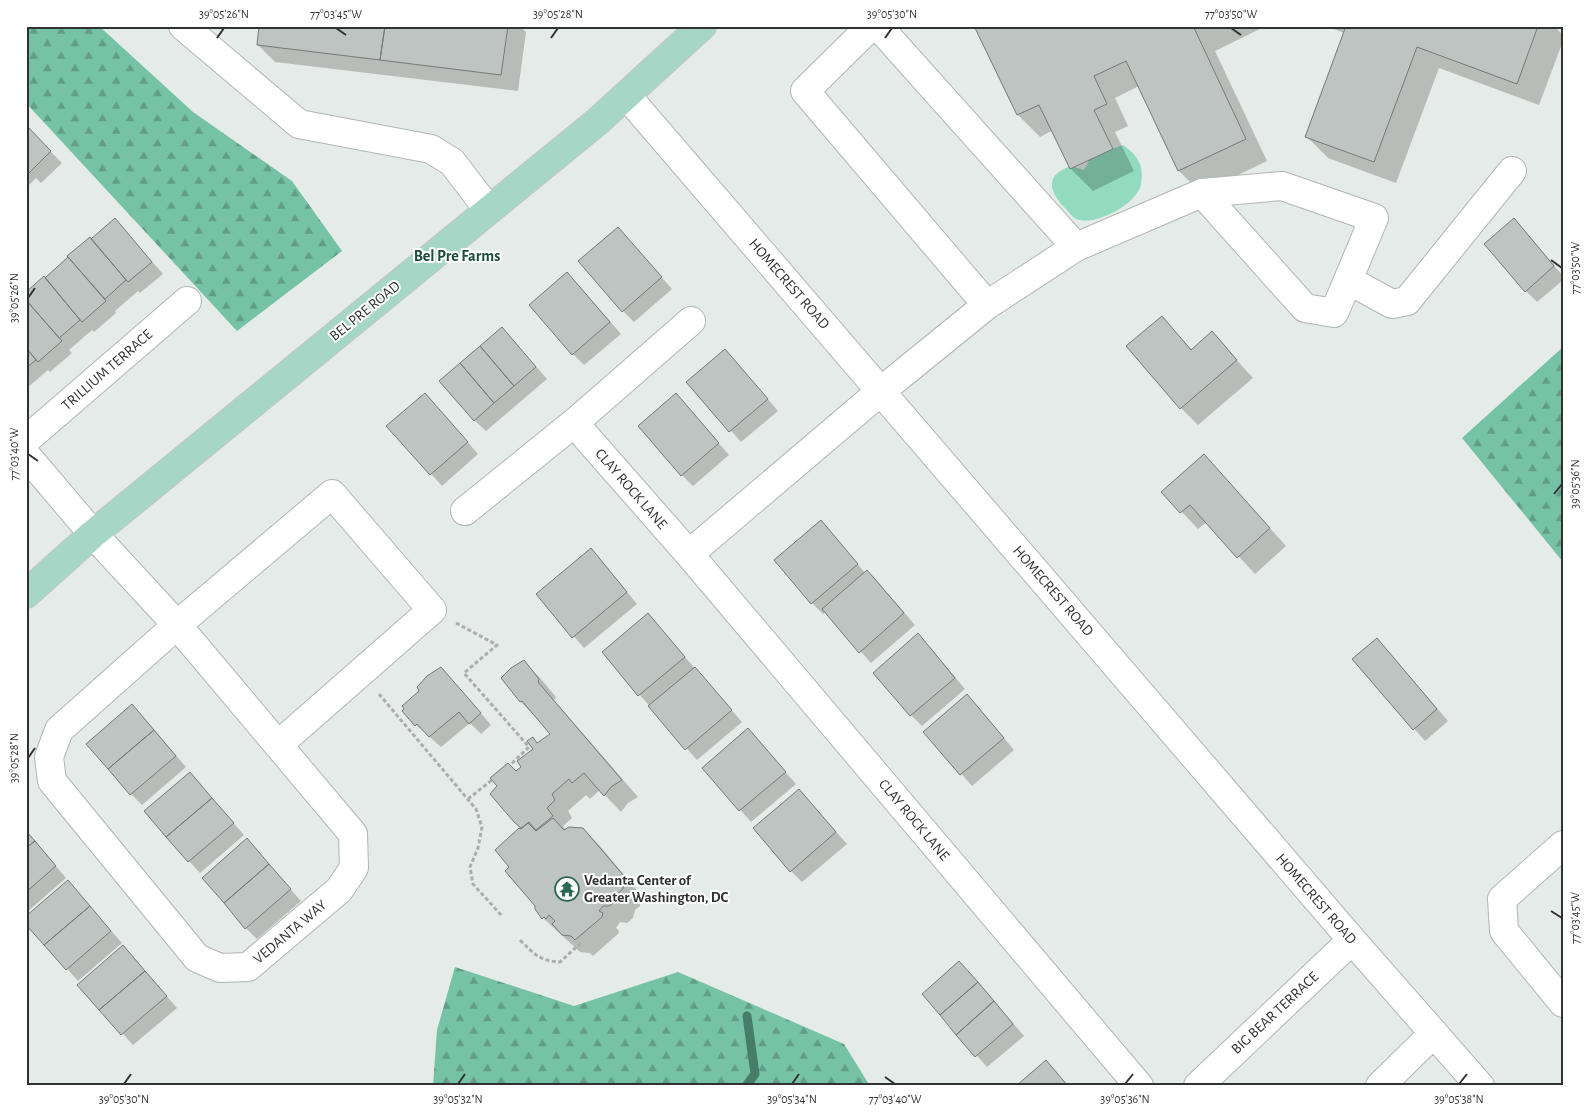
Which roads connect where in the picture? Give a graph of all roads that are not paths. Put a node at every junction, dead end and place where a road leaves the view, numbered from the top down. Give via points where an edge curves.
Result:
1 (182, 26) edge
2 (702, 26) edge
3 (871, 26) edge
4 (878, 26) edge
5 (627, 96) junction
6 (1512, 170) dead end
7 (1202, 193) junction
8 (488, 210) junction
9 (1076, 247) junction
10 (1348, 280) junction
11 (187, 301) dead end
12 (988, 305) junction
13 (691, 321) dead end
14 (881, 391) junction
15 (574, 423) junction
16 (26, 440) edge
17 (26, 455) edge
18 (465, 511) dead end
19 (93, 534) junction
20 (689, 554) junction
21 (26, 594) edge
22 (177, 625) junction
23 (278, 745) junction
24 (1563, 845) edge
25 (1352, 940) junction
26 (1563, 1003) edge
27 (1434, 1033) junction
28 (1139, 1086) edge
29 (1198, 1086) edge
30 (1380, 1086) edge
31 (1480, 1086) edge

1 - 8 street via 298,124 431,149 452,162
2 - 5 main road, BEL PRE ROAD
3 - 12 street via 805,92
4 - 9 street
5 - 8 main road, BEL PRE ROAD
5 - 14 street, HOMECREST ROAD
6 - 10 street via 1407,301 1392,304
7 - 9 street
7 - 10 street via 1305,308 1334,313
7 - 10 street via 1282,186 1374,218
8 - 19 main road, BEL PRE ROAD
9 - 12 street
11 - 16 street, TRILLIUM TERRACE
12 - 14 street
13 - 15 street
14 - 20 street
14 - 25 street, HOMECREST ROAD
15 - 18 street
15 - 20 street, CLAY ROCK LANE
17 - 19 street, VEDANTA WAY
19 - 21 main road, BEL PRE ROAD
19 - 22 street, VEDANTA WAY
20 - 28 street, CLAY ROCK LANE
22 - 23 street, VEDANTA WAY
22 - 23 street via 332,494 432,610
22 - 23 street, VEDANTA WAY via 58,730 49,757 52,782 197,958 220,968 248,968 339,890 354,868 353,834
24 - 26 street via 1502,899 1504,930
25 - 27 street, HOMECREST ROAD
25 - 29 street, BIG BEAR TERRACE
27 - 30 street
27 - 31 street, HOMECREST ROAD

